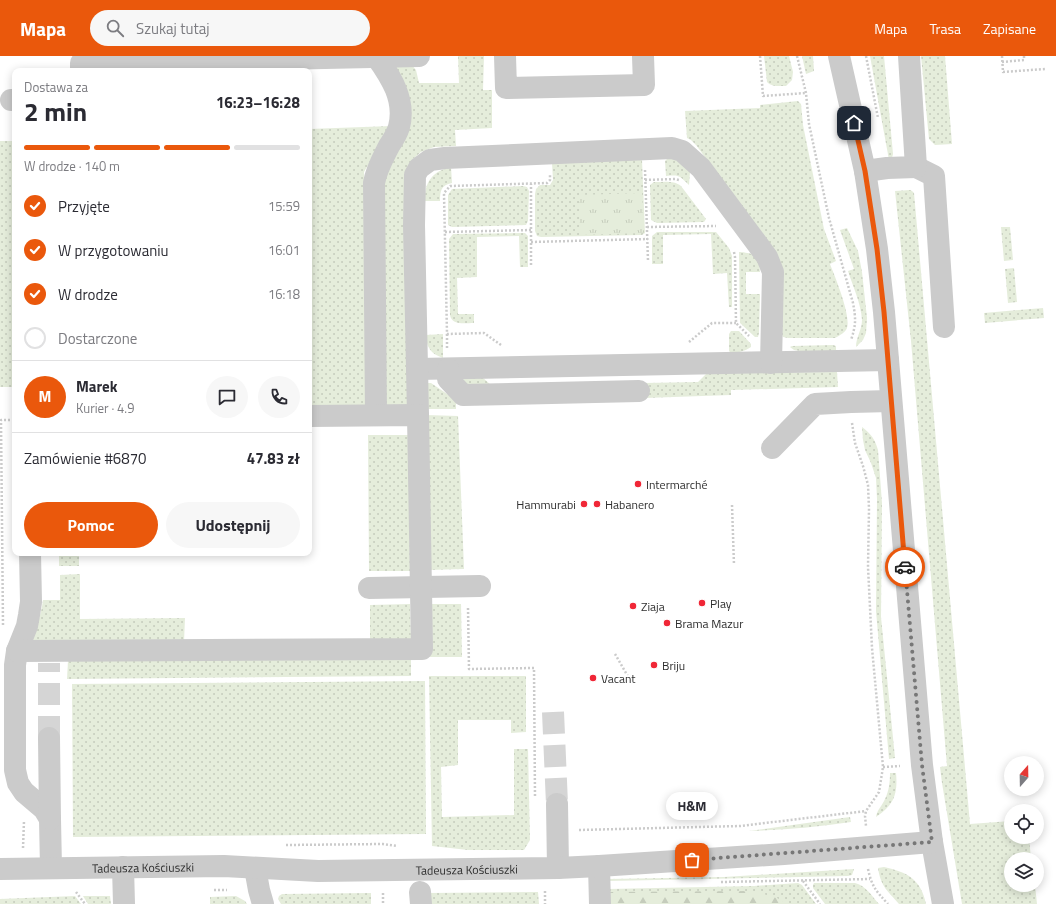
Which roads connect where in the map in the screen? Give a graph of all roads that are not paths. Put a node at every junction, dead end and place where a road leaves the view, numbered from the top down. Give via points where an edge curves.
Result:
1 (376, 56) edge
2 (419, 56) edge
3 (505, 56) edge
4 (643, 56) edge
5 (839, 56) edge
6 (909, 56) edge
7 (208, 58) edge
8 (81, 68) edge
9 (916, 167) junction
10 (865, 171) junction
11 (944, 327) dead end
12 (771, 353) junction
13 (888, 360) junction
14 (448, 368) junction
15 (417, 369) junction
16 (639, 391) dead end
17 (891, 401) junction
18 (376, 415) junction
19 (418, 415) junction
20 (312, 416) edge
21 (772, 448) dead end
22 (30, 556) edge
23 (474, 586) road end
24 (421, 587) junction
25 (369, 588) dead end
26 (17, 651) junction
27 (49, 738) tunnel mouth
28 (8, 754) edge
29 (557, 804) tunnel mouth
30 (50, 819) junction
31 (932, 842) junction
32 (599, 866) junction
33 (123, 867) junction
34 (51, 868) junction
35 (255, 868) junction
36 (558, 868) junction
37 (0, 869) edge
38 (124, 904) edge
39 (263, 904) edge
40 (600, 904) edge
41 (943, 904) edge

1 - 2 street
1 - 7 street
1 - 18 street via 394,85 401,106 401,119 399,129 376,173 374,183
3 - 4 street via 506,88 644,85
5 - 10 street
6 - 9 street
7 - 8 street via 81,64
9 - 10 street
9 - 11 street via 934,176
10 - 13 street via 877,249
12 - 13 street via 850,361
12 - 14 street
12 - 15 street via 773,272 767,257 701,168 682,151 672,148 445,158 430,160 419,168 415,175
13 - 17 street
14 - 15 street
14 - 16 street via 448,379 464,396
15 - 19 street
17 - 21 street via 815,404
17 - 31 street via 922,765
18 - 19 street
18 - 20 street
19 - 24 street
22 - 26 street via 31,602 27,626
23 - 24 street
24 - 25 street
24 - 26 street via 422,649
26 - 28 street
27 - 30 street
28 - 30 street via 16,770 18,783 24,792 44,809
29 - 36 street
30 - 34 street
31 - 32 street, Tadeusza Kościuszki
31 - 41 street
32 - 36 street, Tadeusza Kościuszki
32 - 40 street
33 - 34 street, Tadeusza Kościuszki
33 - 35 street, Tadeusza Kościuszki
33 - 38 street
34 - 37 street, Tadeusza Kościuszki
35 - 36 street, Tadeusza Kościuszki via 326,871
35 - 39 street

